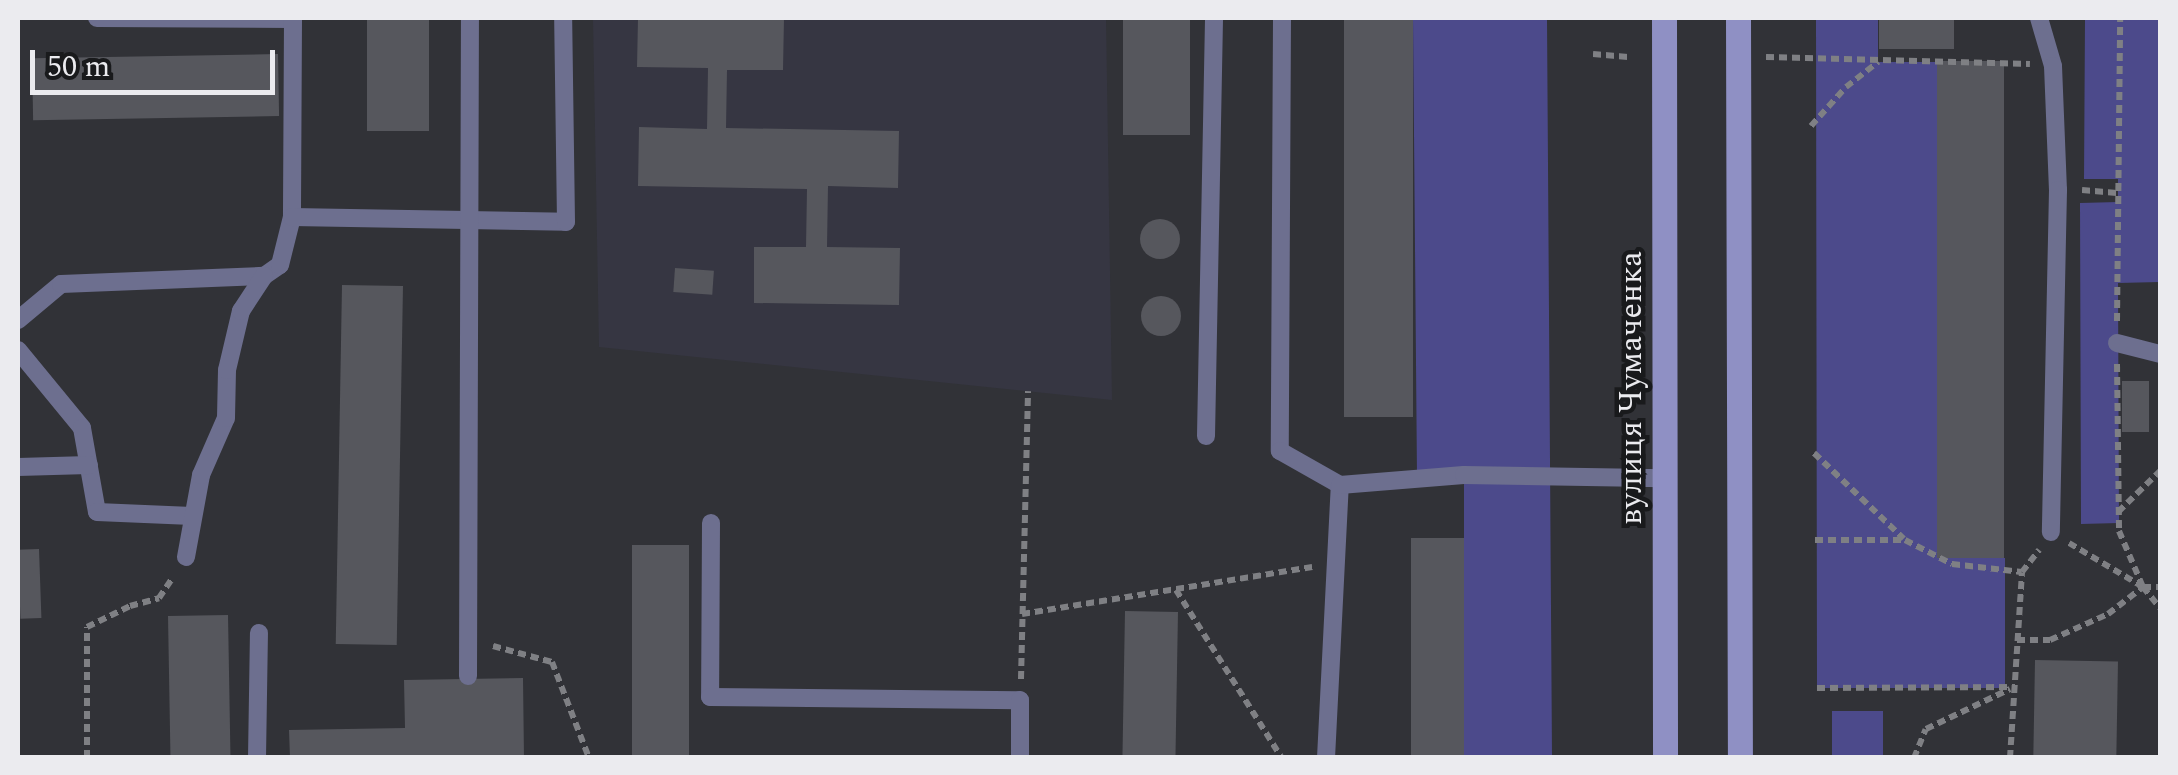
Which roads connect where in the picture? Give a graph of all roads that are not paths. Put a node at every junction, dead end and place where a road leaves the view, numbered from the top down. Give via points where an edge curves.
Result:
1 (97, 18) edge
2 (470, 18) edge
3 (564, 18) edge
4 (1214, 18) edge
5 (1282, 18) edge
6 (1664, 18) edge
7 (1738, 18) edge
8 (2038, 18) edge
9 (292, 217) junction
10 (468, 218) junction
11 (264, 276) junction
12 (18, 320) edge
13 (2117, 344) road end
14 (18, 350) edge
15 (2160, 354) edge
16 (1206, 436) dead end
17 (89, 465) junction
18 (18, 467) edge
19 (1664, 478) junction
20 (1340, 485) junction
21 (192, 516) junction
22 (711, 523) dead end
23 (2051, 532) road end
24 (186, 557) road end
25 (259, 634) dead end
26 (468, 676) dead end
27 (256, 758) edge
28 (1020, 758) edge
29 (1326, 758) edge
30 (1664, 758) edge
31 (1740, 758) edge

1 - 9 lane via 294,19
2 - 10 lane
3 - 10 lane via 566,222
4 - 16 lane
5 - 20 lane via 1280,451
6 - 19 street, вулиця Чумаченка
7 - 31 street
8 - 23 lane via 2053,66 2058,190
9 - 10 lane
9 - 11 lane via 280,265
10 - 26 lane
11 - 12 lane via 61,284
11 - 21 lane via 241,311 226,418
13 - 15 lane
14 - 17 lane via 82,428
17 - 18 lane
17 - 21 lane via 97,512
19 - 20 lane via 1464,475
19 - 30 street, вулиця Чумаченка
20 - 29 lane
21 - 24 lane
22 - 28 lane via 710,697 1020,700
25 - 27 lane

